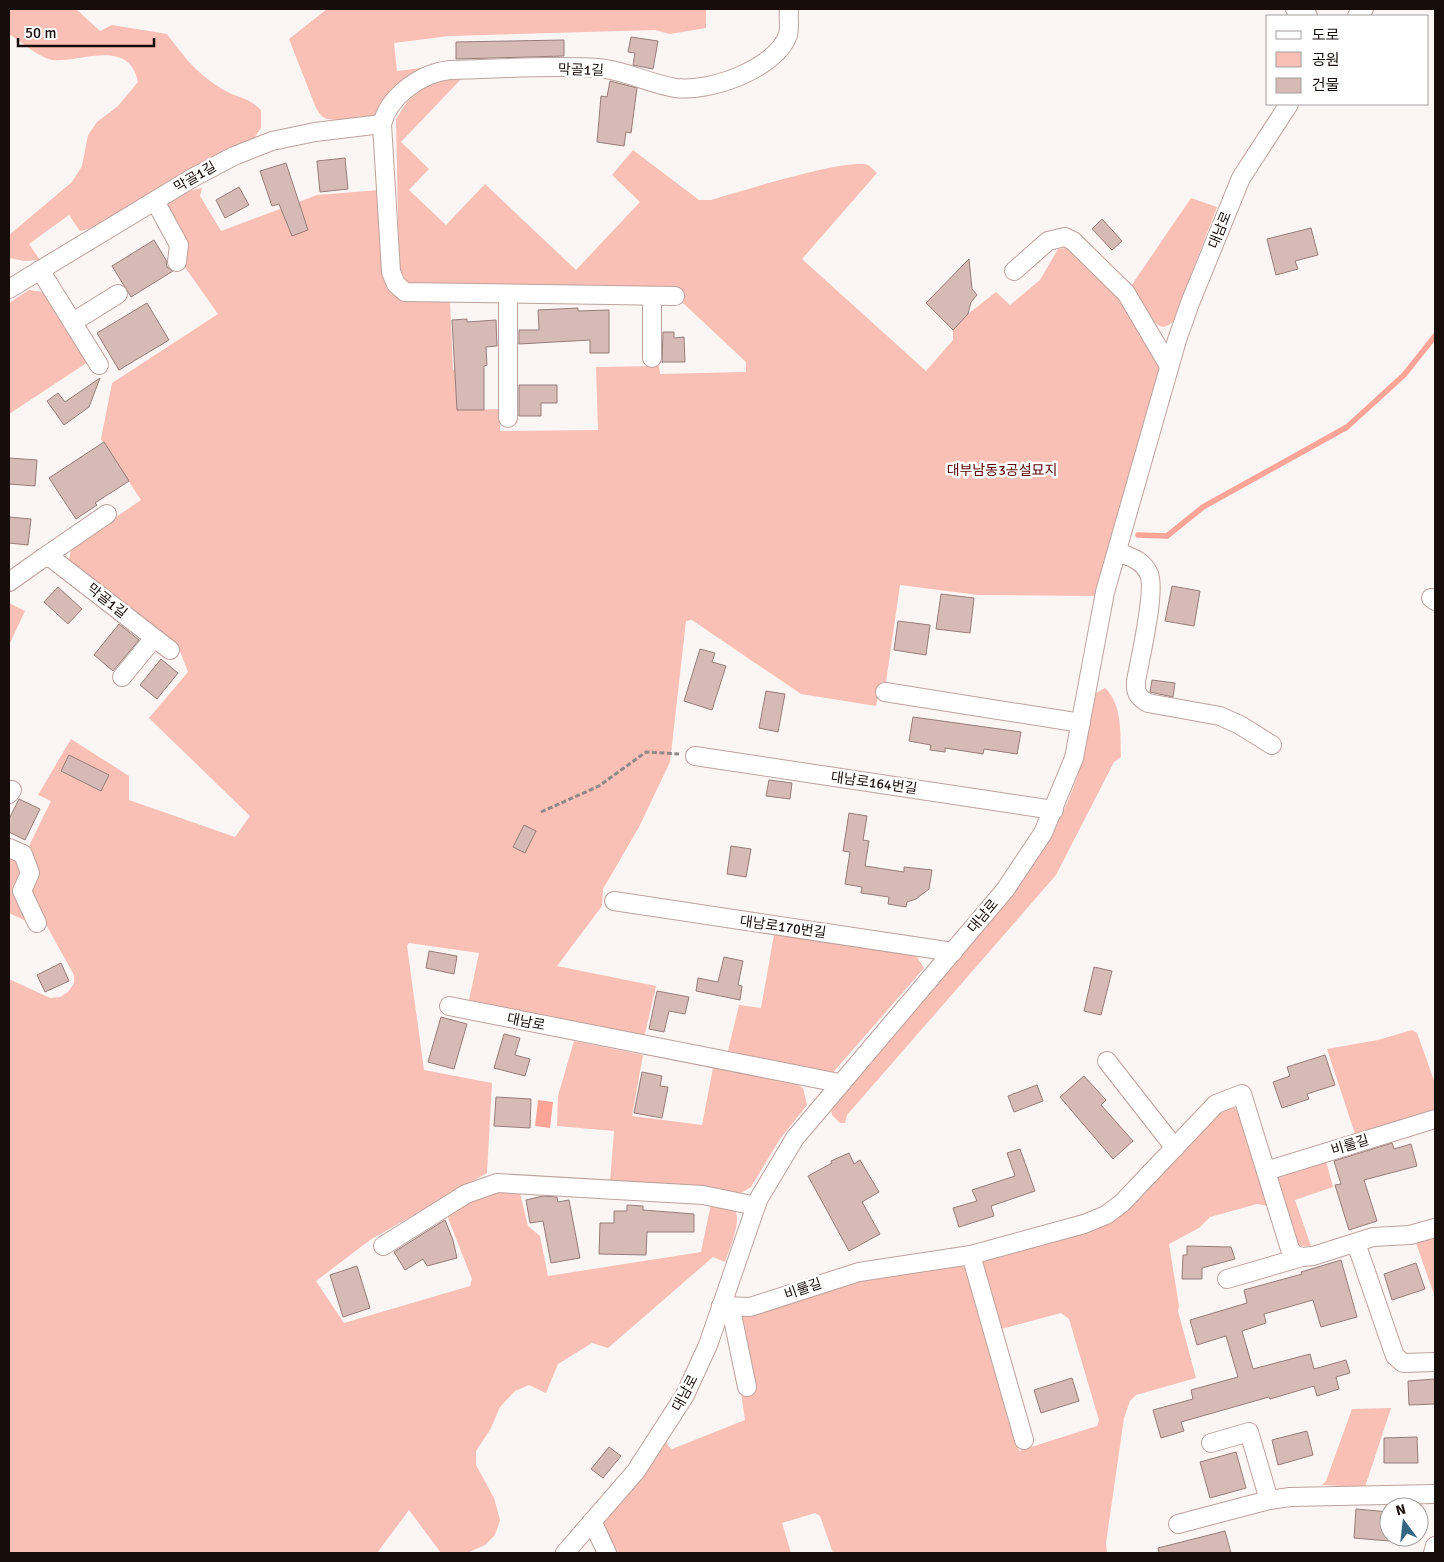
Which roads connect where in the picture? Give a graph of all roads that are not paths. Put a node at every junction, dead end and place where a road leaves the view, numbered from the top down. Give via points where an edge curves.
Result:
1 (789, 9) edge
2 (1295, 9) edge
3 (1306, 15) edge
4 (1289, 105) edge
5 (382, 124) junction
6 (155, 201) junction
7 (177, 262) dead end
8 (40, 270) junction
9 (1014, 271) dead end
10 (9, 289) edge
11 (118, 294) dead end
12 (508, 294) junction
13 (652, 296) junction
14 (675, 296) dead end
15 (73, 322) junction
16 (652, 358) dead end
17 (99, 365) dead end
18 (1169, 366) junction
19 (508, 418) dead end
20 (108, 514) dead end
21 (1118, 552) junction
22 (43, 558) junction
23 (9, 582) edge
24 (154, 638) junction
25 (170, 650) dead end
26 (122, 677) dead end
27 (886, 692) dead end
28 (1081, 723) junction
29 (1272, 745) dead end
30 (695, 756) road end
31 (1054, 810) junction
32 (9, 848) edge
33 (614, 902) dead end
34 (37, 923) dead end
35 (953, 952) junction
36 (449, 1006) dead end
37 (1107, 1061) dead end
38 (839, 1083) junction
39 (1435, 1119) edge
40 (1175, 1148) junction
41 (1266, 1171) junction
42 (756, 1206) junction
43 (1435, 1228) edge
44 (1356, 1243) junction
45 (383, 1246) dead end
46 (971, 1255) junction
47 (1302, 1257) junction
48 (1227, 1279) dead end
49 (721, 1306) junction
50 (1435, 1362) edge
51 (747, 1387) dead end
52 (1024, 1440) dead end
53 (1211, 1443) dead end
54 (1435, 1494) edge
55 (1269, 1500) junction
56 (592, 1521) junction
57 (1178, 1524) dead end
58 (1435, 1546) edge
59 (565, 1553) edge
60 (607, 1553) edge
61 (1433, 1553) edge

1 - 5 street, 막골1길 via 788,35 774,53 750,70 712,86 676,88 600,68 436,71 425,75 396,98 386,110
2 - 3 street
4 - 18 street, 대남로 via 1241,178 1190,303
5 - 6 street, 막골1길 via 272,141 234,156
5 - 12 street, 막골1길 via 391,272 396,284 405,292
6 - 7 street via 179,245
6 - 8 street, 막골1길
8 - 10 street, 막골1길
8 - 15 street
9 - 18 street via 1048,241 1065,237 1073,241 1126,293
11 - 15 street
12 - 13 street, 막골1길
12 - 19 street
13 - 14 street, 막골1길
13 - 16 street
15 - 17 street
18 - 21 street, 대남로
20 - 22 street
21 - 28 street, 대남로 via 1098,627
21 - 29 street via 1143,565 1152,585 1135,690 1140,698 1148,703 1225,717
22 - 23 street
22 - 24 street, 막골1길 via 50,557
24 - 25 street, 막골1길
24 - 26 street
27 - 28 street
28 - 31 street, 대남로 via 1074,758
30 - 31 street, 대남로164번길
31 - 35 street, 대남로 via 1005,890
32 - 34 street via 22,854 30,873 22,891
33 - 35 street, 대남로170번길
35 - 38 street, 대남로
36 - 38 street, 대남로
37 - 40 street
38 - 42 street, 대남로 via 795,1138
39 - 41 street, 비룰길
40 - 41 street, 비룰길 via 1216,1104 1242,1094
40 - 46 street, 비룰길 via 1122,1203 1106,1215
41 - 47 street, 비룰길 via 1290,1249
42 - 45 street via 703,1195 497,1183 466,1194
42 - 49 street, 대남로
43 - 44 street via 1410,1235 1373,1237
44 - 47 street
44 - 50 street via 1395,1356 1403,1363
46 - 49 street, 비룰길 via 859,1272 750,1307
46 - 52 street
47 - 48 street
49 - 51 street via 733,1319
49 - 56 street, 대남로 via 708,1345 685,1395 636,1471
53 - 55 street via 1249,1432
54 - 55 street via 1310,1495
55 - 57 street
56 - 59 street, 대남로
56 - 60 street
58 - 61 street

